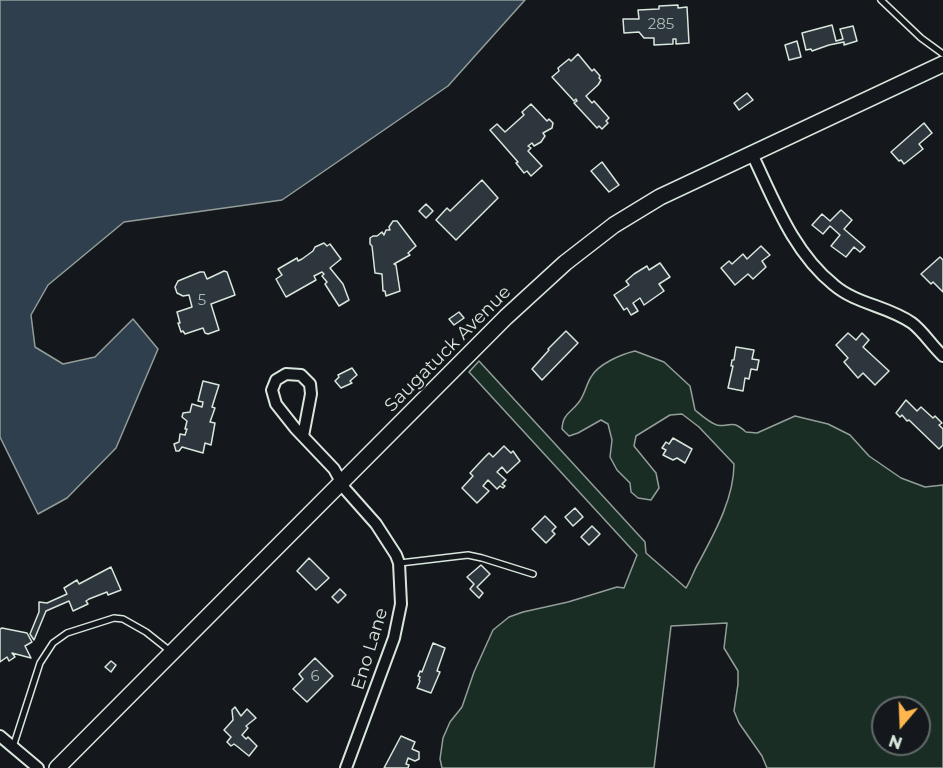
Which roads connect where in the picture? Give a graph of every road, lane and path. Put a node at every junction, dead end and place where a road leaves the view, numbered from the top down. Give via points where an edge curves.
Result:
1 (881, 0) edge
2 (943, 54) edge
3 (943, 64) edge
4 (752, 154) junction
5 (943, 356) edge
6 (303, 436) junction
7 (341, 483) junction
8 (399, 563) junction
9 (533, 574) dead end
10 (171, 652) junction
11 (0, 736) edge
12 (13, 747) junction
13 (38, 768) edge
14 (57, 768) edge
15 (346, 768) edge

1 - 2 lane
3 - 4 main road, Saugatuck Avenue
4 - 5 street via 792,235 812,265 835,286 913,324
4 - 7 main road, Saugatuck Avenue via 660,197 614,225 565,263
6 - 6 street, Eno Lane via 276,405 272,390 276,380 286,374 301,375 310,384
6 - 7 street, Eno Lane via 334,469
7 - 8 street, Eno Lane via 376,524
7 - 10 main road, Saugatuck Avenue
8 - 9 lane via 468,555
8 - 15 street, Eno Lane via 401,604 396,632
10 - 12 lane via 123,619 114,618 67,633 53,643 40,663
10 - 14 main road, Saugatuck Avenue
11 - 12 street
12 - 13 street

